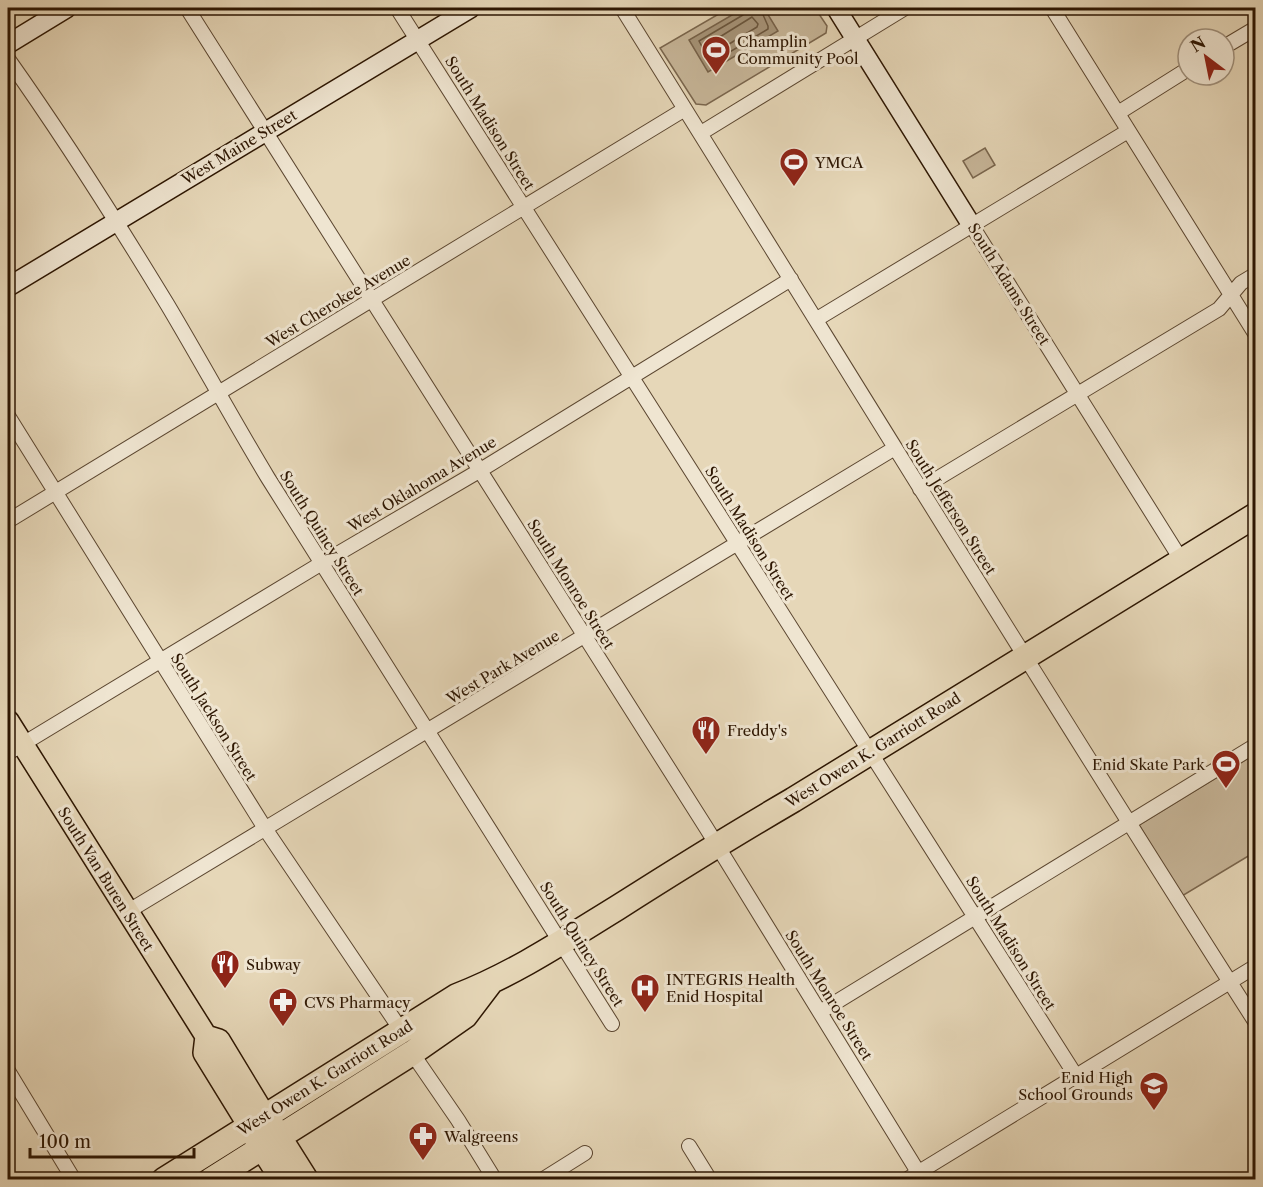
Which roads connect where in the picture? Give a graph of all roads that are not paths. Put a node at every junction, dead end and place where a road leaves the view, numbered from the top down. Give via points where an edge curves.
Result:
1 (67, 8) edge
2 (187, 8) edge
3 (397, 8) edge
4 (471, 8) edge
5 (622, 8) edge
6 (836, 8) edge
7 (905, 8) edge
8 (1052, 8) edge
9 (1256, 28) edge
10 (854, 38) junction
11 (418, 40) junction
12 (1236, 40) edge
13 (8, 44) edge
14 (8, 58) edge
15 (1176, 77) edge
16 (685, 109) junction
17 (1118, 113) junction
18 (1128, 130) junction
19 (265, 132) junction
20 (700, 133) junction
21 (524, 207) junction
22 (116, 222) junction
23 (972, 226) junction
24 (1256, 274) edge
25 (791, 279) junction
26 (8, 286) edge
27 (1230, 295) junction
28 (371, 300) junction
29 (816, 319) junction
30 (1256, 335) edge
31 (632, 377) junction
32 (217, 393) junction
33 (1078, 394) junction
34 (8, 416) edge
35 (895, 448) junction
36 (479, 471) junction
37 (920, 489) junction
38 (55, 492) junction
39 (1256, 515) edge
40 (8, 521) edge
41 (738, 544) junction
42 (1182, 561) junction
43 (322, 563) junction
44 (585, 637) junction
45 (1025, 656) junction
46 (159, 661) junction
47 (8, 721) edge
48 (427, 732) junction
49 (1256, 745) edge
50 (15, 748) edge
51 (870, 751) junction
52 (1130, 823) junction
53 (266, 830) junction
54 (716, 846) junction
55 (127, 912) junction
56 (975, 917) junction
57 (562, 942) junction
58 (1256, 966) edge
59 (1229, 982) junction
60 (490, 983) junction
61 (820, 1012) junction
62 (1256, 1023) edge
63 (612, 1024) dead end
64 (401, 1030) junction
65 (412, 1053) junction
66 (8, 1071) edge
67 (1076, 1076) junction
68 (257, 1121) junction
69 (271, 1143) junction
70 (689, 1146) dead end
71 (585, 1153) dead end
72 (921, 1176) edge
73 (74, 1179) edge
74 (164, 1179) edge
75 (211, 1179) edge
76 (282, 1179) edge
77 (306, 1179) edge
78 (495, 1179) edge
79 (542, 1179) edge
80 (710, 1179) edge
81 (906, 1179) edge

1 - 13 main road
2 - 19 street, South Monroe Street
3 - 11 street, South Madison Street
4 - 11 main road, West Maine Street
5 - 16 street, South Jefferson Street
6 - 10 main road, South Adams Street
7 - 10 street
8 - 17 street
9 - 12 street
10 - 20 street
10 - 23 main road, South Adams Street
11 - 19 main road, West Maine Street
11 - 21 street, South Madison Street
14 - 22 street, South Quincy Street
15 - 17 street
16 - 20 street, South Jefferson Street
16 - 21 street, West Cherokee Avenue
17 - 18 street
18 - 23 street
18 - 27 street
19 - 22 main road, West Maine Street
19 - 28 street, South Monroe Street
20 - 25 street, South Jefferson Street
21 - 28 street, West Cherokee Avenue
21 - 31 street, South Madison Street
22 - 26 main road, West Maine Street
22 - 32 street, South Quincy Street
23 - 29 street
23 - 33 street, South Adams Street
24 - 27 street
25 - 29 street, South Jefferson Street
25 - 31 street, West Oklahoma Avenue
27 - 30 street
27 - 33 street via 1219,309
28 - 32 street, West Cherokee Avenue
28 - 36 street, South Monroe Street
29 - 35 street, South Jefferson Street
31 - 36 street, West Oklahoma Avenue
31 - 41 street, South Madison Street
32 - 38 street, West Cherokee Avenue
32 - 43 street, South Quincy Street
33 - 37 street
33 - 42 street, South Adams Street
34 - 38 street, South Jackson Street
35 - 37 street, South Jefferson Street
35 - 41 street, West Park Avenue
36 - 43 street, West Oklahoma Avenue
36 - 44 street, South Monroe Street
37 - 45 street, South Jefferson Street
38 - 40 street, West Cherokee Avenue
38 - 46 street, South Jackson Street
39 - 42 highway, West Owen K. Garriott Road
41 - 44 street, West Park Avenue
41 - 51 street, South Madison Street
42 - 45 highway, West Owen K. Garriott Road
43 - 46 street, West Oklahoma Avenue
43 - 48 street, South Quincy Street
44 - 48 street, West Park Avenue
44 - 54 street, South Monroe Street
45 - 51 highway, West Owen K. Garriott Road
45 - 52 street, South Jefferson Street
46 - 50 street, West Oklahoma Avenue
46 - 53 street, South Jackson Street
47 - 50 main road, South Van Buren Street
48 - 53 street, West Park Avenue
48 - 57 street, South Quincy Street
49 - 52 street
50 - 55 main road, South Van Buren Street
51 - 54 highway, West Owen K. Garriott Road
51 - 56 street, South Madison Street
52 - 56 street
52 - 59 street, South Jefferson Street
53 - 55 street, West Park Avenue
53 - 64 street, South Jackson Street
54 - 57 highway, West Owen K. Garriott Road
54 - 61 street, South Monroe Street
55 - 68 main road, South Van Buren Street via 206,1036 204,1053
56 - 61 street
56 - 67 street, South Madison Street
57 - 60 highway, West Owen K. Garriott Road
57 - 63 street, South Quincy Street
58 - 59 street
59 - 62 street, South Jefferson Street
59 - 67 street
60 - 64 highway, West Owen K. Garriott Road via 457,996
60 - 65 highway, West Owen K. Garriott Road via 465,1016
61 - 72 street, South Monroe Street
64 - 68 highway, West Owen K. Garriott Road
65 - 69 highway, West Owen K. Garriott Road
65 - 78 street
66 - 73 street
67 - 72 street
68 - 69 highway, South Van Buren Street
68 - 74 highway, West Owen K. Garriott Road
69 - 75 highway, West Owen K. Garriott Road
69 - 76 highway, South Van Buren Street
69 - 77 highway, South Van Buren Street
70 - 80 street
71 - 79 street
72 - 81 street

